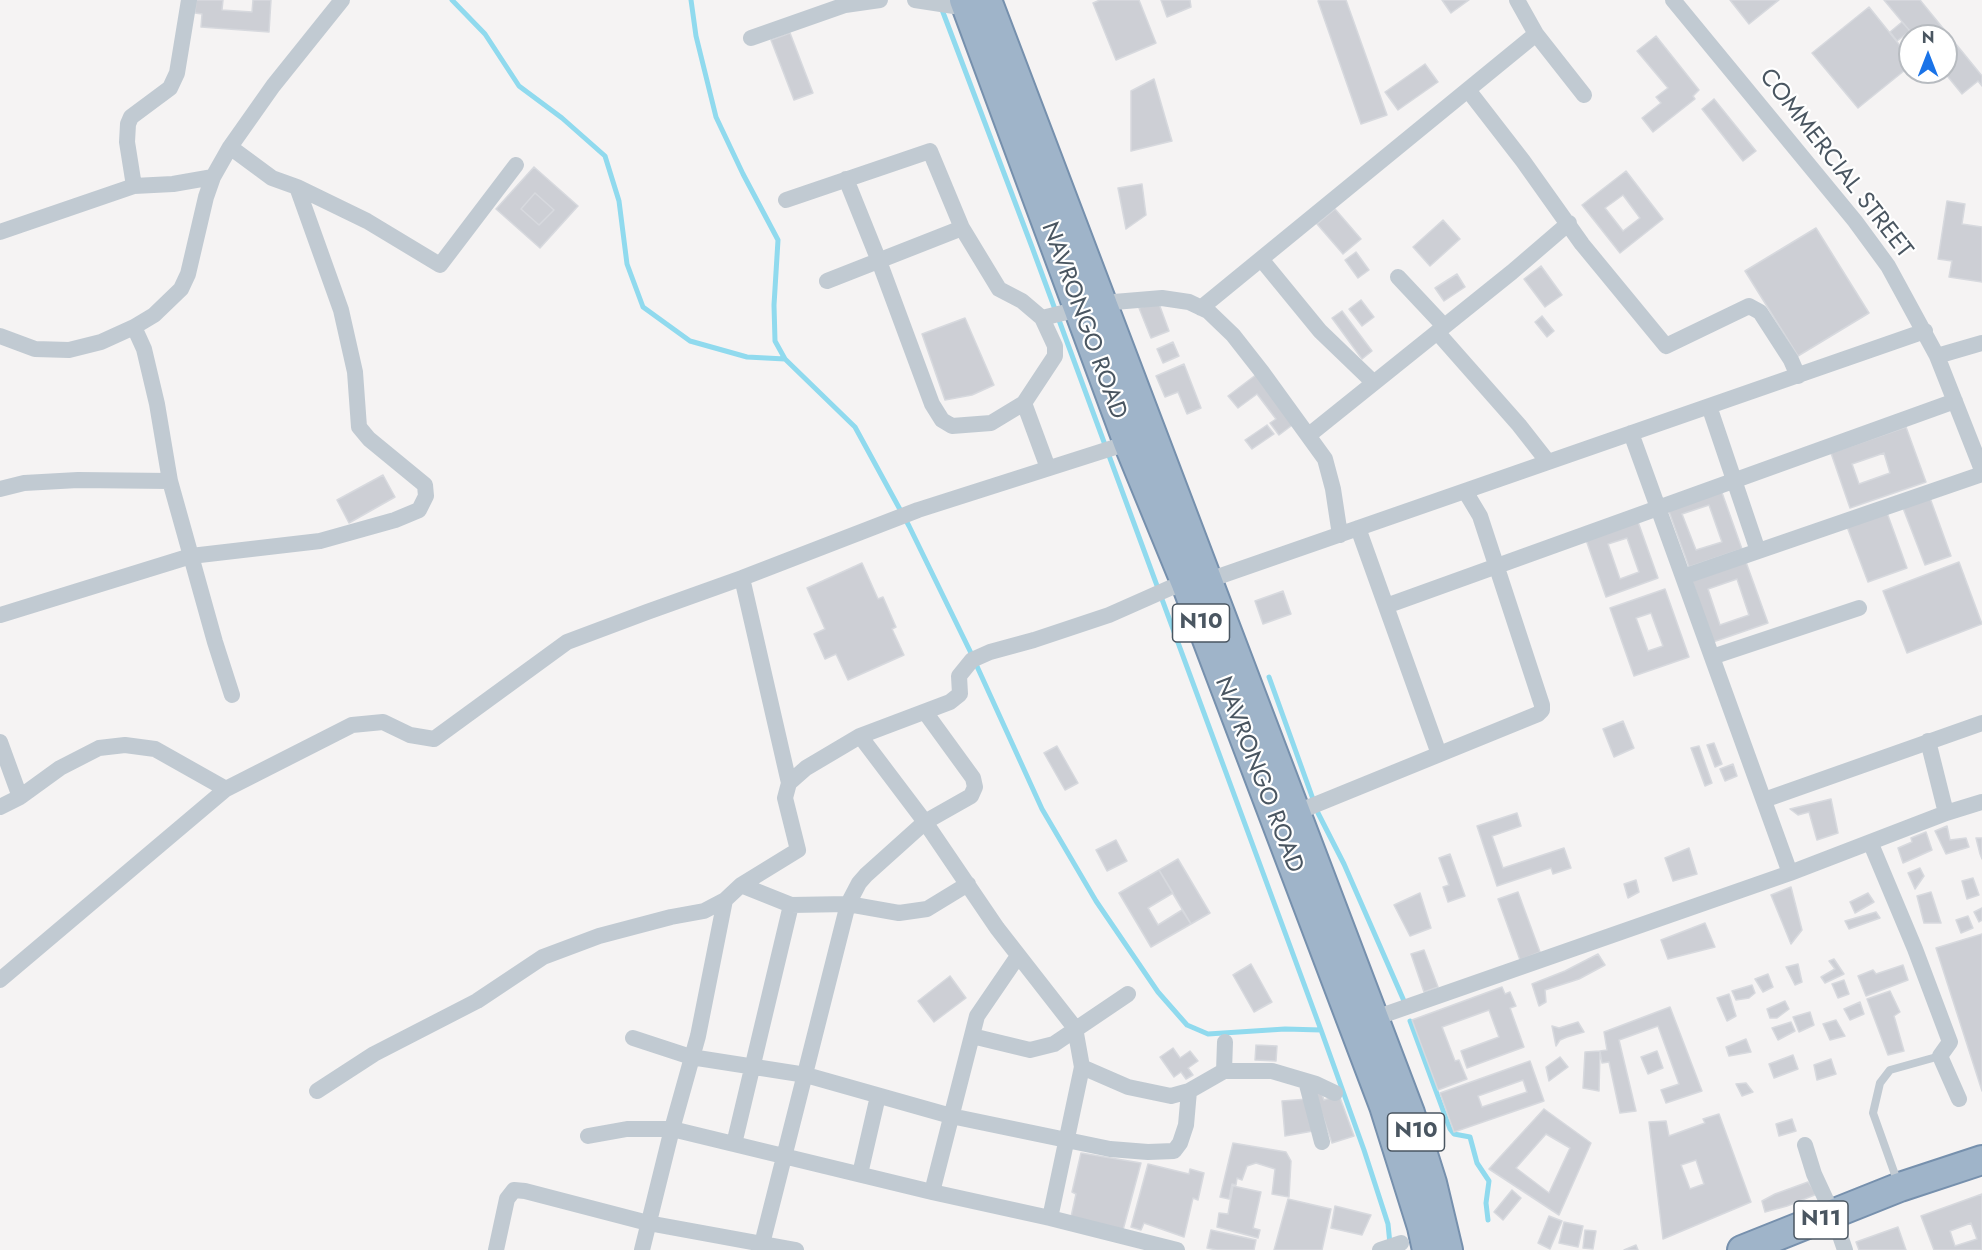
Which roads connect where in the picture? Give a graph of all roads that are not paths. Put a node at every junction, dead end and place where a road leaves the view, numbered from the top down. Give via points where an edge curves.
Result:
1 (189, 0) edge
2 (342, 0) edge
3 (880, 0) edge
4 (915, 0) edge
5 (1517, 0) edge
6 (1673, 0) edge
7 (972, 2) edge
8 (1536, 34) junction
9 (751, 38) dead end
10 (1468, 90) junction
11 (1584, 95) dead end
12 (230, 147) junction
13 (516, 165) dead end
14 (213, 177) junction
15 (846, 179) junction
16 (134, 186) junction
17 (297, 187) junction
18 (786, 200) dead end
19 (1569, 223) junction
20 (962, 228) junction
21 (0, 232) edge
22 (1261, 259) junction
23 (879, 261) junction
24 (1398, 276) dead end
25 (827, 281) dead end
26 (1091, 306) junction
27 (1201, 308) junction
28 (1042, 318) junction
29 (134, 327) junction
30 (1440, 329) junction
31 (1925, 332) junction
32 (0, 336) edge
33 (1982, 343) edge
34 (1937, 356) junction
35 (1798, 376) junction
36 (1373, 382) junction
37 (1955, 401) junction
38 (1024, 403) junction
39 (1709, 406) junction
40 (1631, 433) junction
41 (1309, 435) junction
42 (1128, 443) junction
43 (1548, 462) junction
44 (1048, 468) junction
45 (1982, 470) edge
46 (1982, 474) edge
47 (170, 481) junction
48 (1734, 481) junction
49 (0, 489) edge
50 (1465, 491) junction
51 (1658, 508) junction
52 (1358, 528) junction
53 (1340, 535) junction
54 (1758, 551) junction
55 (190, 556) junction
56 (1497, 567) junction
57 (1683, 577) junction
58 (742, 579) junction
59 (1196, 582) junction
60 (1386, 606) junction
61 (1859, 608) dead end
62 (0, 615) edge
63 (1712, 657) junction
64 (232, 695) dead end
65 (925, 712) junction
66 (1982, 723) edge
67 (860, 736) junction
68 (1928, 741) junction
69 (0, 742) edge
70 (1439, 754) junction
71 (789, 783) junction
72 (226, 789) junction
73 (20, 797) junction
74 (1764, 800) junction
75 (1982, 802) edge
76 (0, 807) edge
77 (1295, 813) junction
78 (1946, 813) junction
79 (926, 822) junction
80 (1871, 844) junction
81 (1790, 873) junction
82 (968, 884) junction
83 (741, 885) junction
84 (725, 900) junction
85 (849, 904) junction
86 (791, 905) junction
87 (1018, 956) junction
88 (0, 980) edge
89 (1128, 994) dead end
90 (1375, 1018) junction
91 (1075, 1028) junction
92 (972, 1036) junction
93 (633, 1038) dead end
94 (1225, 1042) dead end
95 (1940, 1056) junction
96 (691, 1057) junction
97 (1082, 1067) junction
98 (753, 1068) junction
99 (1224, 1071) junction
100 (806, 1074) junction
101 (1306, 1081) junction
102 (317, 1090) dead end
103 (1189, 1090) junction
104 (1335, 1093) dead end
105 (878, 1096) junction
106 (1959, 1099) dead end
107 (951, 1116) junction
108 (672, 1130) junction
109 (588, 1136) dead end
110 (1067, 1139) junction
111 (1322, 1142) dead end
112 (734, 1144) junction
113 (1805, 1146) dead end
114 (784, 1156) junction
115 (1982, 1160) edge
116 (860, 1174) junction
117 (1900, 1187) junction
118 (932, 1192) junction
119 (1833, 1215) junction
120 (1050, 1218) junction
121 (648, 1223) junction
122 (762, 1244) junction
123 (1414, 1246) edge
124 (496, 1250) edge
125 (642, 1250) edge
126 (796, 1250) edge
127 (1177, 1250) edge
128 (1380, 1250) edge
129 (1448, 1250) edge
130 (1742, 1250) edge
131 (1845, 1250) edge

1 - 16 street via 174,80 170,88 131,117 128,124
2 - 12 street
3 - 9 street via 845,5
4 - 7 street via 954,6
5 - 8 street
6 - 31 street, COMMERCIAL STREET via 1855,221 1888,266
7 - 26 highway, NAVRONGO ROAD / N10
8 - 10 street
8 - 11 street
10 - 19 street
10 - 22 street
12 - 14 street
12 - 17 street via 272,178
13 - 17 street via 440,265 367,221
14 - 16 street
14 - 29 street via 182,289 154,315
15 - 18 street
15 - 20 street via 930,151
15 - 23 street
16 - 21 street
17 - 55 street via 341,310 355,372 359,427 421,480 426,496 419,510 403,517 320,541
19 - 30 street
19 - 35 street via 1620,293 1666,346 1749,306 1760,312
20 - 23 street
20 - 28 street via 999,289
22 - 27 street
22 - 36 street via 1320,331
23 - 25 street
23 - 38 street via 932,404 942,420 952,426 991,423
24 - 30 street
26 - 27 street via 1162,298
26 - 28 street
26 - 42 highway, NAVRONGO ROAD / N10
26 - 59 highway, NAVRONGO ROAD / N10 via 1180,502
27 - 41 street via 1233,335
28 - 38 street via 1055,356
29 - 32 street via 101,342 69,350 35,350
29 - 47 street via 144,349
30 - 36 street
30 - 43 street
31 - 34 street, COMMERCIAL STREET
31 - 35 street
33 - 34 street
34 - 37 street, COMMERCIAL STREET
35 - 39 street
36 - 41 street
37 - 45 street, COMMERCIAL STREET
37 - 48 street
38 - 44 street
39 - 40 street
39 - 48 street
40 - 43 street
40 - 51 street
41 - 53 street via 1325,459
42 - 44 street
42 - 59 highway, NAVRONGO ROAD / N10
43 - 50 street
44 - 58 street via 888,520
46 - 54 street
47 - 49 street via 78,480 24,483
47 - 55 street
48 - 51 street
48 - 54 street
50 - 52 street
50 - 56 street via 1480,516
51 - 56 street
51 - 57 street
52 - 53 street
52 - 60 street
53 - 59 street
54 - 57 street
55 - 62 street
55 - 64 street
56 - 60 street
56 - 70 street via 1542,710
57 - 63 street
58 - 71 street
58 - 72 street via 567,642 434,739 410,735 383,722 352,725
59 - 65 street via 972,660 958,675 960,694
59 - 77 highway, NAVRONGO ROAD / N10
59 - 123 highway, NAVRONGO ROAD / N10 via 1384,1106 1422,1227
60 - 70 street
61 - 63 street
63 - 74 street
65 - 67 street
65 - 79 street via 973,778 975,787 971,796
66 - 68 street
67 - 71 street via 806,768
67 - 79 street
68 - 74 street
68 - 78 street
69 - 73 street
70 - 77 street
71 - 83 street via 785,798 798,850
72 - 73 street via 155,749 125,745 99,748 60,768
72 - 88 street
73 - 76 street
74 - 81 street
75 - 78 street
77 - 90 highway, NAVRONGO ROAD / N10
78 - 80 street
79 - 82 street
79 - 85 street via 866,875
80 - 81 street
80 - 95 street via 1950,1042
81 - 90 street
82 - 85 street via 927,909 899,913
82 - 87 street
83 - 84 street
83 - 86 street
84 - 96 street via 710,984
84 - 102 street via 704,911 599,936 543,957 477,1001 374,1054
85 - 86 street
85 - 100 street
86 - 98 street
87 - 91 street
87 - 92 street via 977,1016
89 - 91 street
90 - 129 highway, NAVRONGO ROAD / N10 via 1410,1113
91 - 92 street via 1054,1044 1030,1050
91 - 97 street
92 - 107 street
93 - 96 street
94 - 99 street
95 - 106 street
95 - 117 lane via 1890,1070 1880,1083 1873,1113
96 - 98 street
96 - 108 street
97 - 103 street via 1128,1087 1160,1094 1171,1096
97 - 110 street
98 - 100 street
98 - 112 street
99 - 101 street via 1272,1071
99 - 103 street
100 - 105 street
100 - 114 street
101 - 104 street
101 - 111 street
103 - 110 street via 1186,1125 1174,1151 1110,1149
105 - 107 street
105 - 116 street
107 - 110 street
107 - 118 street
108 - 109 street via 627,1129
108 - 112 street
108 - 121 street
110 - 120 street
112 - 114 street
113 - 119 street
114 - 116 street
114 - 122 street
115 - 117 highway, N11
116 - 118 street
117 - 119 highway, N11
118 - 120 street
119 - 130 highway, N11
119 - 131 street
120 - 127 street
121 - 122 street
121 - 124 street via 514,1190 507,1199
121 - 125 street
122 - 126 street
123 - 128 street

